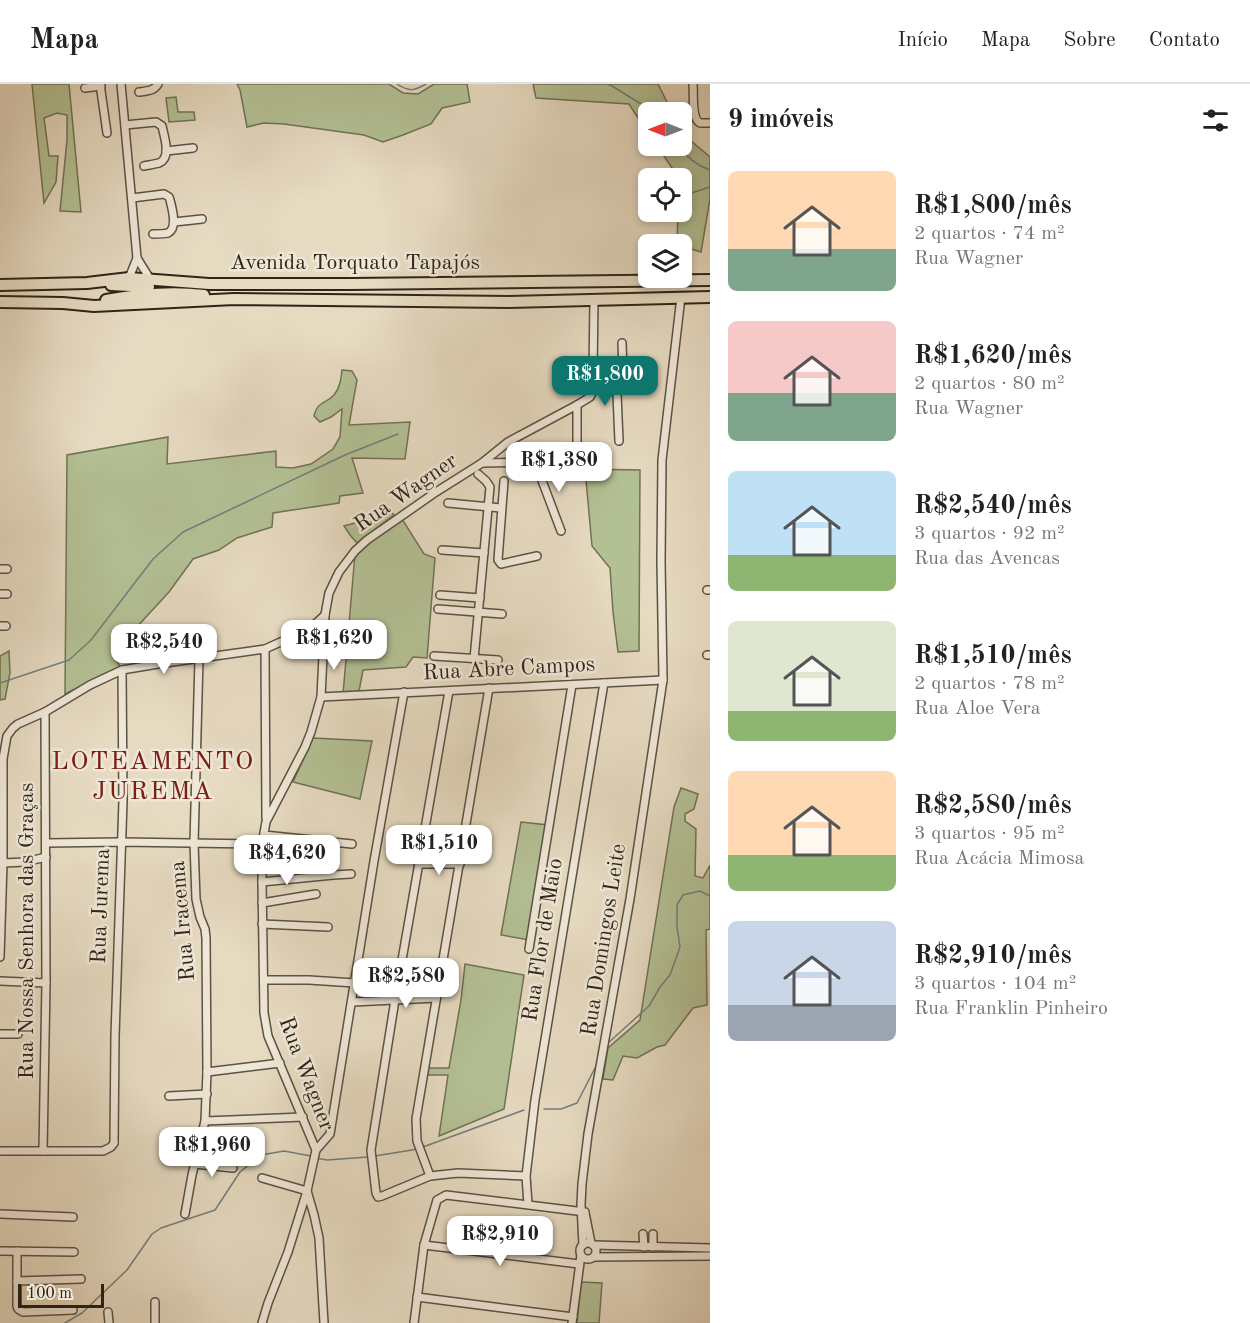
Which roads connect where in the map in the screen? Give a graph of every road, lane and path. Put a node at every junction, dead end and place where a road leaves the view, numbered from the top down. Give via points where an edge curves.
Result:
1 (121, 84) edge
2 (158, 84) edge
3 (693, 84) edge
4 (100, 85) edge
5 (85, 88) dead end
6 (139, 92) dead end
7 (710, 123) edge
8 (125, 125) junction
9 (107, 133) dead end
10 (194, 147) dead end
11 (166, 151) junction
12 (144, 166) dead end
13 (132, 198) junction
14 (202, 219) dead end
15 (174, 222) junction
16 (153, 234) dead end
17 (137, 258) junction
18 (129, 278) junction
19 (150, 279) junction
20 (710, 279) edge
21 (87, 283) junction
22 (209, 284) junction
23 (0, 285) edge
24 (681, 297) junction
25 (710, 297) edge
26 (594, 300) junction
27 (0, 302) edge
28 (622, 343) dead end
29 (616, 371) junction
30 (593, 372) junction
31 (577, 405) junction
32 (619, 441) dead end
33 (535, 462) junction
34 (482, 463) junction
35 (478, 474) dead end
36 (504, 481) dead end
37 (448, 503) dead end
38 (488, 507) junction
39 (501, 508) junction
40 (561, 531) dead end
41 (442, 550) dead end
42 (484, 553) junction
43 (537, 556) dead end
44 (440, 596) dead end
45 (480, 598) junction
46 (438, 609) dead end
47 (478, 612) junction
48 (502, 614) dead end
49 (325, 615) junction
50 (265, 649) junction
51 (434, 656) dead end
52 (474, 658) junction
53 (199, 659) junction
54 (498, 660) dead end
55 (122, 670) junction
56 (663, 680) junction
57 (604, 683) junction
58 (572, 685) junction
59 (489, 688) junction
60 (448, 691) junction
61 (404, 692) junction
62 (321, 697) junction
63 (45, 711) junction
64 (1, 759) edge
65 (266, 822) junction
66 (264, 835) junction
67 (122, 842) junction
68 (46, 843) junction
69 (194, 843) junction
70 (262, 844) junction
71 (351, 844) dead end
72 (46, 857) junction
73 (3, 863) junction
74 (419, 864) junction
75 (460, 864) junction
76 (351, 874) dead end
77 (262, 882) junction
78 (316, 894) dead end
79 (262, 903) junction
80 (262, 924) junction
81 (328, 927) dead end
82 (1, 929) edge
83 (529, 949) dead end
84 (0, 957) edge
85 (264, 980) junction
86 (0, 981) edge
87 (46, 983) junction
88 (355, 983) junction
89 (436, 998) junction
90 (395, 1000) junction
91 (352, 1002) junction
92 (0, 1034) edge
93 (18, 1034) dead end
94 (280, 1063) junction
95 (207, 1072) junction
96 (207, 1094) junction
97 (169, 1096) dead end
98 (303, 1117) junction
99 (205, 1121) junction
100 (0, 1151) edge
101 (44, 1151) junction
102 (316, 1152) junction
103 (195, 1164) junction
104 (233, 1168) dead end
105 (430, 1176) junction
106 (526, 1176) junction
107 (262, 1178) dead end
108 (307, 1191) junction
109 (528, 1204) junction
110 (583, 1209) junction
111 (0, 1214) edge
112 (185, 1214) dead end
113 (73, 1217) dead end
114 (643, 1234) dead end
115 (654, 1234) dead end
116 (589, 1244) junction
117 (424, 1245) junction
118 (644, 1247) junction
119 (654, 1247) junction
120 (710, 1248) edge
121 (0, 1251) edge
122 (17, 1251) junction
123 (74, 1252) dead end
124 (581, 1255) junction
125 (710, 1256) edge
126 (593, 1258) junction
127 (579, 1264) junction
128 (81, 1279) dead end
129 (578, 1279) junction
130 (17, 1281) junction
131 (417, 1297) junction
132 (155, 1302) dead end
133 (73, 1310) dead end
134 (108, 1312) dead end
135 (573, 1320) edge
136 (109, 1323) edge
137 (154, 1323) edge
138 (262, 1323) edge
139 (324, 1323) edge
140 (414, 1323) edge

1 - 8 street
2 - 6 street via 152,90
3 - 7 street via 694,116 700,123
4 - 5 street
4 - 9 street
8 - 11 street via 159,123
8 - 13 street
10 - 11 street
11 - 12 street via 163,161
13 - 15 street via 166,195
13 - 17 street
14 - 15 street
15 - 16 street via 170,231
17 - 18 street
17 - 19 street
18 - 19 highway, Avenida Torquato Tapajós
18 - 21 highway, Avenida Torquato Tapajós
19 - 22 highway, Avenida Torquato Tapajós
20 - 22 highway, Avenida Torquato Tapajós
21 - 22 highway via 166,288
21 - 23 highway, Avenida Torquato Tapajós
24 - 25 highway, Avenida Torquato Tapajós
24 - 26 highway, Avenida Torquato Tapajós
24 - 56 street, Rua Domingos Leite via 662,459
26 - 27 highway, Avenida Torquato Tapajós via 234,299 94,306
26 - 30 street, Rua Wagner
28 - 29 street via 623,371
29 - 30 street
29 - 32 street
30 - 31 street, Rua Wagner via 592,393
31 - 33 street via 577,465
31 - 34 street, Rua Wagner via 508,442
33 - 34 street
33 - 40 street
34 - 49 street, Rua Wagner via 413,507 355,551 329,593
35 - 38 street via 490,487
36 - 39 street
37 - 38 street
38 - 39 street
38 - 42 street
39 - 43 street via 499,563
41 - 42 street
42 - 45 street
44 - 45 street
45 - 47 street
46 - 47 street
47 - 48 street
47 - 52 street
49 - 50 street via 305,631
49 - 62 street, Rua Wagner
50 - 53 street
50 - 65 street
51 - 52 street
52 - 54 street
53 - 55 street
53 - 69 street, Rua Iracema
55 - 63 street
55 - 67 street, Rua Jurema
56 - 57 street, Rua Abre Campos
56 - 110 street, Rua Domingos Leite via 630,899 588,1134
57 - 58 street, Rua Abre Campos
57 - 106 street, Rua Flor de Maio via 533,1112
58 - 59 street, Rua Abre Campos
58 - 83 street
59 - 60 street, Rua Abre Campos
59 - 75 street
60 - 61 street, Rua Abre Campos
60 - 74 street
61 - 62 street, Rua Abre Campos
61 - 88 street
62 - 65 street, Rua Wagner via 305,747
63 - 64 street via 13,728
63 - 68 street, Rua Nossa Senhora das Graças
64 - 73 street
65 - 66 street, Rua Wagner
66 - 70 street, Rua Wagner
66 - 71 street
67 - 68 street
67 - 69 street
67 - 101 street, Rua Jurema via 115,1036 117,1143 104,1151
68 - 72 street, Rua Nossa Senhora das Graças
69 - 70 street
69 - 95 street, Rua Iracema via 196,899 206,938
70 - 77 street, Rua Wagner
72 - 73 street
72 - 87 street, Rua Nossa Senhora das Graças
73 - 82 street
74 - 75 street
74 - 90 street
75 - 89 street
76 - 77 street
77 - 79 street, Rua Wagner
78 - 79 street
79 - 80 street, Rua Wagner
80 - 81 street
80 - 85 street, Rua Wagner
82 - 84 street
85 - 88 street
85 - 94 street, Rua Wagner via 265,1026
86 - 87 street
87 - 101 street, Rua Nossa Senhora das Graças
88 - 91 street
89 - 90 street
89 - 105 street via 416,1119 417,1141
90 - 91 street
90 - 105 street via 371,1150 376,1193 382,1196
91 - 102 street via 330,1134
92 - 93 street
94 - 95 street
94 - 98 street, Rua Wagner
95 - 96 street, Rua Iracema
96 - 97 street
96 - 99 street, Rua Iracema
98 - 99 street
98 - 102 street, Rua Wagner
99 - 103 street, Rua Iracema
100 - 101 street
102 - 108 street, Rua Wagner
103 - 104 street
103 - 112 street, Rua Iracema
105 - 106 street
106 - 109 street, Rua Flor de Maio
107 - 108 street
108 - 138 street
108 - 139 street, Rua Wagner via 318,1238
109 - 110 street
109 - 117 street via 446,1195 437,1200
110 - 116 street, Rua Domingos Leite
111 - 113 street
114 - 118 street
115 - 119 street
116 - 118 street
116 - 124 street via 580,1249
116 - 126 street via 596,1252
117 - 127 street
117 - 131 street
118 - 119 street
119 - 120 street
121 - 122 street
122 - 123 street
122 - 130 street
124 - 126 street
124 - 127 street
125 - 126 street
126 - 129 street
127 - 129 street
128 - 130 street
129 - 135 street
130 - 133 street via 20,1311
131 - 135 street
131 - 140 street
132 - 137 street
134 - 136 street

